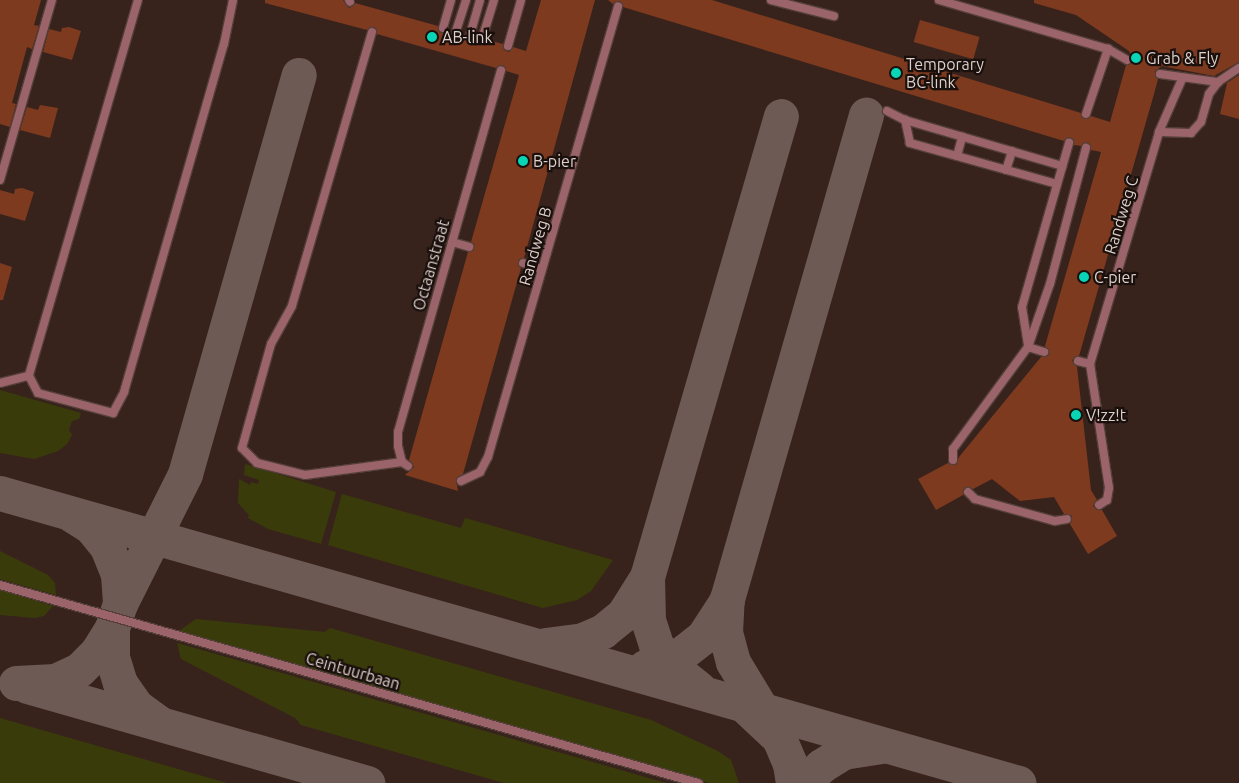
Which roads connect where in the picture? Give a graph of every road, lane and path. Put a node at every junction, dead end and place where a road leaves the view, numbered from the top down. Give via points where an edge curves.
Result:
1 (52, 0) edge
2 (138, 0) edge
3 (233, 0) edge
4 (452, 0) edge
5 (466, 0) edge
6 (480, 0) edge
7 (494, 0) edge
8 (521, 0) edge
9 (771, 0) edge
10 (939, 0) edge
11 (618, 6) dead end
12 (834, 16) dead end
13 (442, 28) dead end
14 (456, 31) dead end
15 (372, 32) dead end
16 (470, 35) dead end
17 (482, 39) dead end
18 (508, 46) dead end
19 (1108, 49) junction
20 (1127, 60) dead end
21 (1239, 68) edge
22 (501, 70) dead end
23 (1160, 74) dead end
24 (1182, 79) junction
25 (1218, 82) junction
26 (887, 111) dead end
27 (1086, 114) dead end
28 (905, 120) junction
29 (1159, 132) junction
30 (962, 136) junction
31 (1068, 143) dead end
32 (1086, 148) dead end
33 (1012, 151) junction
34 (957, 156) junction
35 (1062, 166) junction
36 (1006, 170) junction
37 (0, 180) edge
38 (1057, 184) junction
39 (452, 242) junction
40 (469, 247) dead end
41 (523, 263) dead end
42 (542, 269) junction
43 (1028, 347) junction
44 (1044, 352) dead end
45 (1078, 361) dead end
46 (1090, 364) junction
47 (29, 376) junction
48 (0, 383) edge
49 (953, 460) dead end
50 (461, 481) dead end
51 (968, 492) dead end
52 (1100, 505) dead end
53 (1068, 519) dead end
54 (0, 585) edge
55 (698, 783) edge

1 - 37 lane
2 - 47 lane
3 - 47 lane via 224,44 124,392 113,413 38,393
4 - 13 lane
5 - 14 lane
6 - 16 lane
7 - 17 lane
8 - 18 lane
9 - 12 lane
10 - 19 lane
11 - 42 lane, Randweg B
15 - 39 lane, Octaanstraat via 292,306 271,344 242,448 257,463 305,475 405,464 398,432
19 - 20 lane
19 - 27 lane
21 - 25 lane
22 - 39 lane, Octaanstraat
23 - 24 lane
24 - 25 lane
24 - 29 lane, Randweg C
25 - 29 lane via 1209,94 1201,122 1191,133
26 - 28 lane
28 - 30 lane
28 - 34 lane via 910,143
29 - 46 lane, Randweg C
30 - 33 lane
30 - 34 lane
31 - 35 lane
32 - 43 lane via 1050,284
33 - 35 lane
33 - 36 lane
34 - 36 lane
35 - 38 lane
36 - 38 lane
38 - 43 lane via 1022,307
39 - 40 lane
41 - 42 lane
42 - 50 lane, Randweg B via 488,457 480,472
43 - 44 lane
43 - 49 lane via 953,449
45 - 46 lane
46 - 52 lane, Randweg C via 1109,488 1107,500
47 - 48 lane
51 - 53 lane via 975,499 1055,521
54 - 55 lane, Ceintuurbaan

